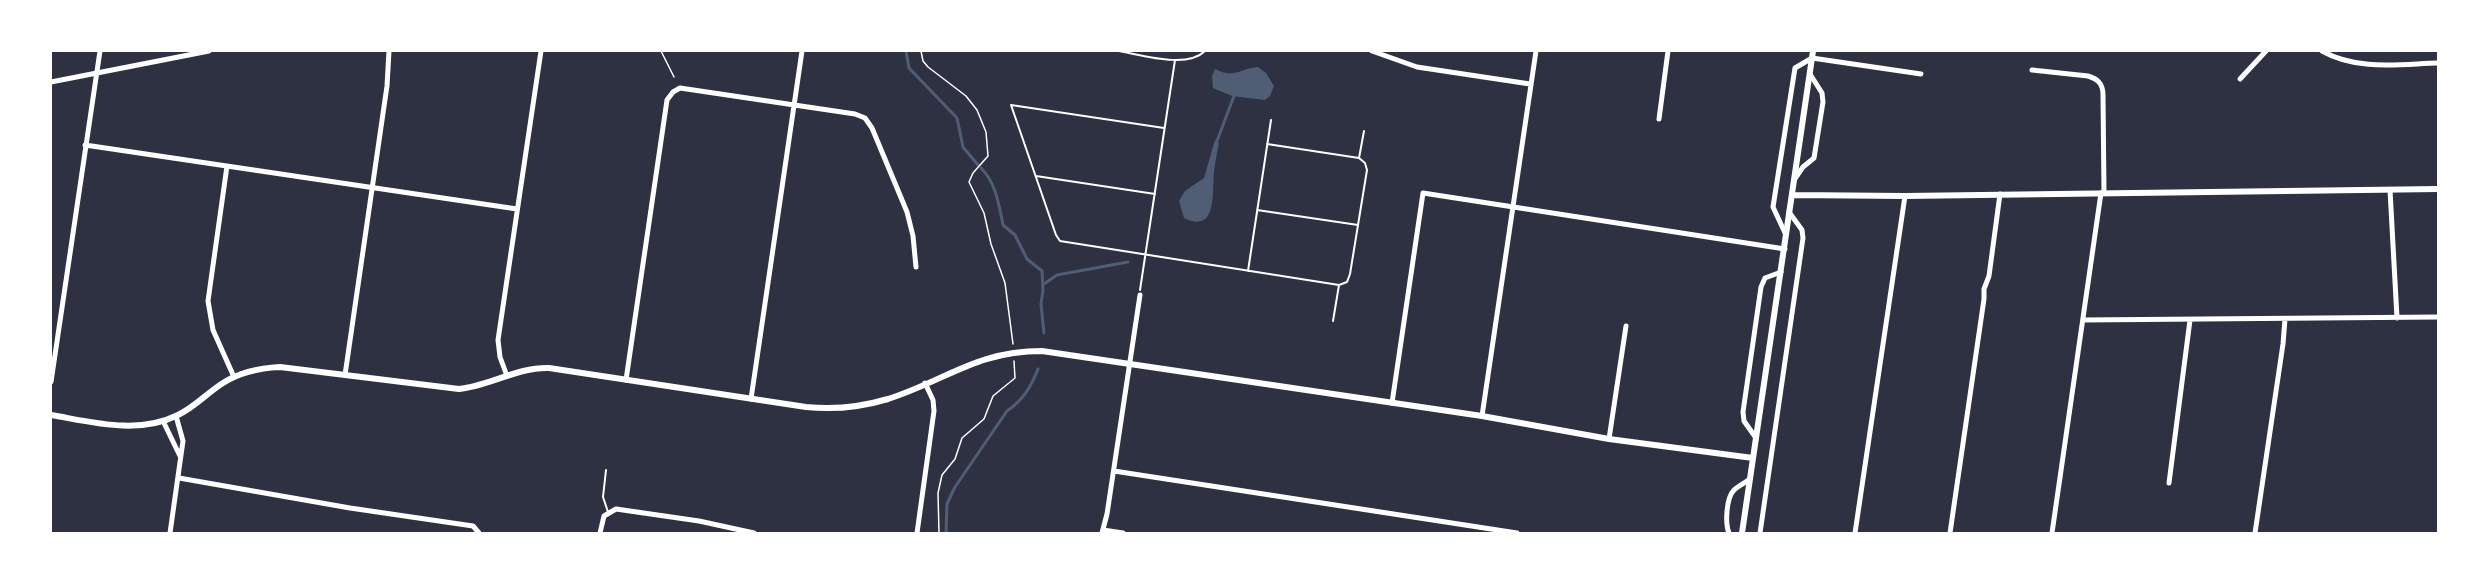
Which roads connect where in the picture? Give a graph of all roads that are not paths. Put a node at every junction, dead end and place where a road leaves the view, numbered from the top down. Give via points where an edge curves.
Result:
1 (100, 51) edge
2 (209, 51) edge
3 (389, 51) edge
4 (541, 51) edge
5 (802, 51) edge
6 (1119, 51) edge
7 (1205, 51) edge
8 (1372, 51) edge
9 (1536, 51) edge
10 (1668, 51) edge
11 (2266, 51) edge
12 (2322, 51) edge
13 (1813, 55) edge
14 (1175, 60) junction
15 (2438, 63) edge
16 (2032, 70) dead end
17 (96, 72) junction
18 (1810, 74) junction
19 (1921, 74) dead end
20 (2240, 79) dead end
21 (51, 82) edge
22 (1530, 84) junction
23 (794, 104) junction
24 (1659, 118) dead end
25 (1271, 120) dead end
26 (1164, 128) junction
27 (1364, 131) dead end
28 (1268, 144) junction
29 (84, 145) junction
30 (1359, 158) junction
31 (227, 166) junction
32 (1035, 176) junction
33 (1794, 181) junction
34 (372, 189) junction
35 (2438, 189) edge
36 (2390, 190) junction
37 (2102, 193) junction
38 (1155, 194) junction
39 (2000, 194) junction
40 (1792, 195) junction
41 (1905, 196) junction
42 (1514, 207) junction
43 (517, 208) junction
44 (1257, 210) junction
45 (1790, 212) junction
46 (1358, 225) junction
47 (1786, 237) junction
48 (1785, 249) junction
49 (1146, 255) junction
50 (916, 267) dead end
51 (1248, 271) junction
52 (1780, 272) junction
53 (1339, 285) junction
54 (1140, 293) joint
55 (2438, 317) edge
56 (2397, 318) junction
57 (2285, 319) junction
58 (2084, 320) junction
59 (2190, 320) junction
60 (1333, 321) dead end
61 (1626, 326) dead end
62 (1130, 363) junction
63 (345, 375) junction
64 (507, 376) junction
65 (234, 377) junction
66 (626, 380) junction
67 (51, 382) edge
68 (925, 383) junction
69 (750, 399) junction
70 (1392, 403) junction
71 (51, 415) edge
72 (176, 416) junction
73 (1482, 416) junction
74 (163, 421) junction
75 (1756, 438) junction
76 (1609, 439) junction
77 (1753, 458) junction
78 (180, 461) junction
79 (606, 470) dead end
80 (1114, 471) junction
81 (179, 478) junction
82 (1750, 479) junction
83 (2169, 483) dead end
84 (608, 512) junction
85 (1102, 531) edge
86 (741, 532) edge
87 (170, 533) edge
88 (479, 533) edge
89 (600, 533) edge
90 (754, 533) edge
91 (917, 533) edge
92 (1123, 533) edge
93 (1517, 533) edge
94 (1729, 533) edge
95 (1742, 533) edge
96 (1760, 533) edge
97 (1855, 533) edge
98 (1950, 533) edge
99 (2052, 533) edge
100 (2255, 533) edge

1 - 17 street
2 - 17 street
3 - 34 street
4 - 43 street
5 - 23 street
6 - 14 lane
7 - 14 lane via 1191,59
8 - 22 street via 1412,66
9 - 22 street
10 - 24 street
11 - 20 street
12 - 15 street via 2369,64
13 - 18 street
13 - 19 street
13 - 47 street via 1793,72 1773,207
14 - 26 lane
16 - 37 street via 2088,76 2101,84
17 - 21 street
17 - 29 street
18 - 33 street
18 - 33 street via 1823,102 1814,158
22 - 42 street
23 - 50 street via 855,114 868,120 907,212
23 - 66 street via 685,88 669,96
23 - 69 street
25 - 28 lane
26 - 32 lane via 1011,105
26 - 38 lane
27 - 30 lane
28 - 30 lane
28 - 44 lane
29 - 31 street
29 - 67 street
30 - 46 lane via 1366,170
31 - 34 street
31 - 65 street via 208,301 213,330
32 - 38 lane
32 - 49 lane via 1060,241
33 - 40 street
34 - 43 street
34 - 63 street
35 - 36 street
36 - 37 street
36 - 56 street
37 - 39 street
37 - 58 street
38 - 49 lane
39 - 41 street
39 - 98 street
40 - 41 street
40 - 45 street
41 - 97 street
42 - 48 street
42 - 70 street via 1424,193
42 - 73 street
43 - 64 street via 498,340
44 - 46 lane
44 - 51 lane
45 - 47 street
45 - 96 street via 1803,232 1803,242
46 - 53 lane via 1350,277
47 - 48 street
48 - 52 street
49 - 51 lane
49 - 54 lane
51 - 53 lane
52 - 75 street
52 - 75 street via 1765,278 1761,287 1743,412 1744,421
53 - 60 lane
54 - 62 street
55 - 56 street
56 - 57 street
57 - 59 street
57 - 100 street
58 - 59 street
58 - 99 street
59 - 83 street
61 - 76 street
62 - 68 street via 1051,352 1021,352 978,360
62 - 70 street
62 - 80 street
63 - 64 street via 459,389 482,386
63 - 65 street via 280,367
64 - 66 street via 545,368
65 - 72 street
66 - 69 street
68 - 69 street via 888,399 843,408
68 - 91 street via 934,411
70 - 73 street
71 - 74 street via 119,426
72 - 74 street
72 - 78 street via 182,436
73 - 76 street
74 - 78 street via 177,446
75 - 77 street
76 - 77 street
77 - 82 street
78 - 81 street
79 - 84 lane via 603,497
80 - 85 street
80 - 93 street
81 - 87 street
81 - 88 street via 473,526
82 - 94 street via 1731,495 1726,524
82 - 95 street
84 - 86 street via 624,510
84 - 89 street
85 - 92 street
86 - 90 street

